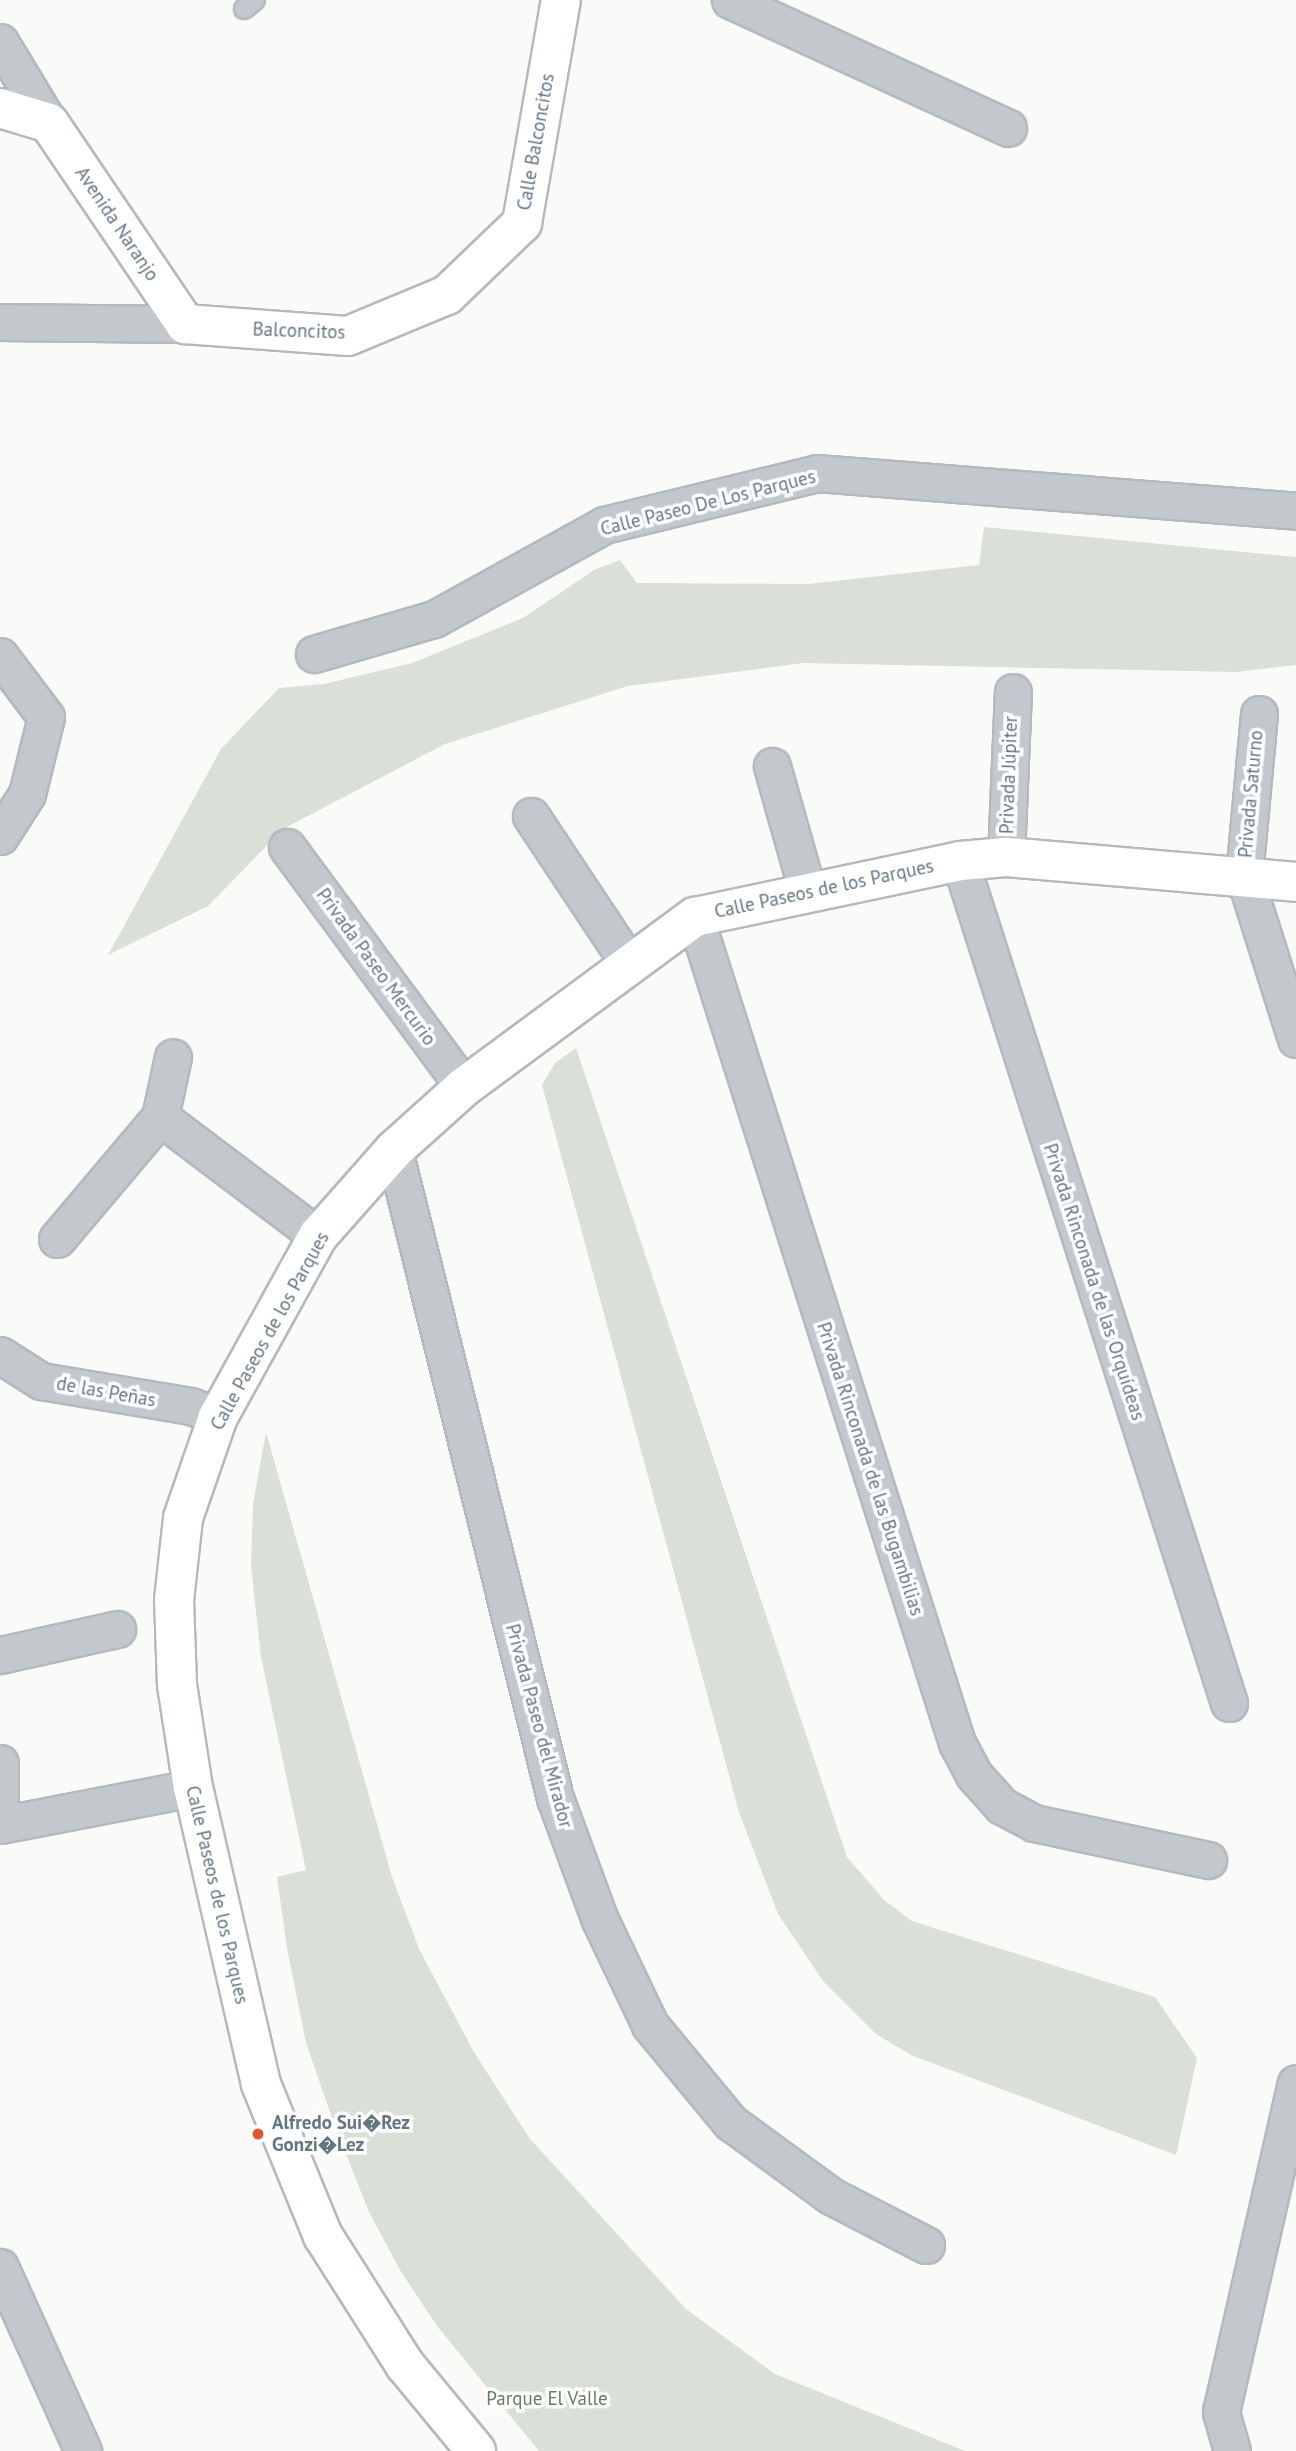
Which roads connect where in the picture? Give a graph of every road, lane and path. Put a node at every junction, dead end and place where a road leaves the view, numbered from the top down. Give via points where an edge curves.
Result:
1 (561, 0) edge
2 (730, 0) edge
3 (0, 43) edge
4 (0, 108) edge
5 (49, 123) junction
6 (1008, 128) dead end
7 (447, 295) joint
8 (0, 321) edge
9 (185, 324) junction
10 (1296, 512) edge
11 (314, 654) dead end
12 (0, 656) edge
13 (1013, 692) dead end
14 (1259, 714) dead end
15 (772, 766) dead end
16 (531, 816) dead end
17 (0, 836) edge
18 (287, 847) dead end
19 (1006, 857) junction
20 (960, 860) junction
21 (1244, 875) junction
22 (1296, 882) edge
23 (807, 890) junction
24 (695, 917) junction
25 (628, 962) junction
26 (1296, 1039) edge
27 (173, 1057) dead end
28 (464, 1087) junction
29 (160, 1117) junction
30 (394, 1150) junction
31 (318, 1236) junction
32 (57, 1238) dead end
33 (0, 1355) edge
34 (218, 1417) junction
35 (117, 1629) dead end
36 (0, 1655) edge
37 (1229, 1703) dead end
38 (0, 1763) edge
39 (192, 1788) junction
40 (0, 1825) edge
41 (1208, 1860) dead end
42 (1296, 2083) edge
43 (926, 2245) dead end
44 (0, 2267) edge
45 (83, 2451) edge
46 (476, 2451) edge
47 (1232, 2451) edge

1 - 7 street, Calle Balconcitos via 522,223
2 - 6 street
3 - 5 street
4 - 5 street
5 - 9 street, Avenida Naranjo
7 - 9 street, Balconcitos via 348,336
8 - 9 street
10 - 11 street, Calle Paseo De Los Parques via 817,473 604,525 434,620
12 - 17 street via 46,717 27,794
13 - 19 street, Privada Júpiter
14 - 21 street, Privada Saturno
15 - 23 street
16 - 25 street
18 - 28 street, Privada Paseo Mercurio
19 - 20 street, Calle Paseos de los Parques
19 - 21 street, Calle Paseos de los Parques
20 - 23 street, Calle Paseos de los Parques
20 - 37 street, Privada Rinconada de las Orquídeas
21 - 22 street, Calle Paseos de los Parques
21 - 26 street
23 - 24 street, Calle Paseos de los Parques
24 - 25 street, Calle Paseos de los Parques
24 - 41 street, Privada Rinconada de las Bugambilias via 957,1743 974,1775 1002,1806 1034,1823
25 - 28 street, Calle Paseos de los Parques
27 - 29 street
28 - 30 street, Calle Paseos de los Parques
29 - 31 street
29 - 32 street
30 - 31 street, Calle Paseos de los Parques
30 - 43 street, Privada Paseo del Mirador via 555,1798 600,1920 650,2025 730,2122 831,2196
31 - 34 street, Calle Paseos de los Parques
33 - 34 street, de las Peñas via 41,1381 191,1406
34 - 39 street, Calle Paseos de los Parques via 183,1518 174,1600 177,1685
35 - 36 street
38 - 40 street
39 - 40 street
39 - 46 street, Calle Paseos de los Parques via 261,2084 323,2236 405,2365
42 - 47 street via 1221,2412
44 - 45 street

